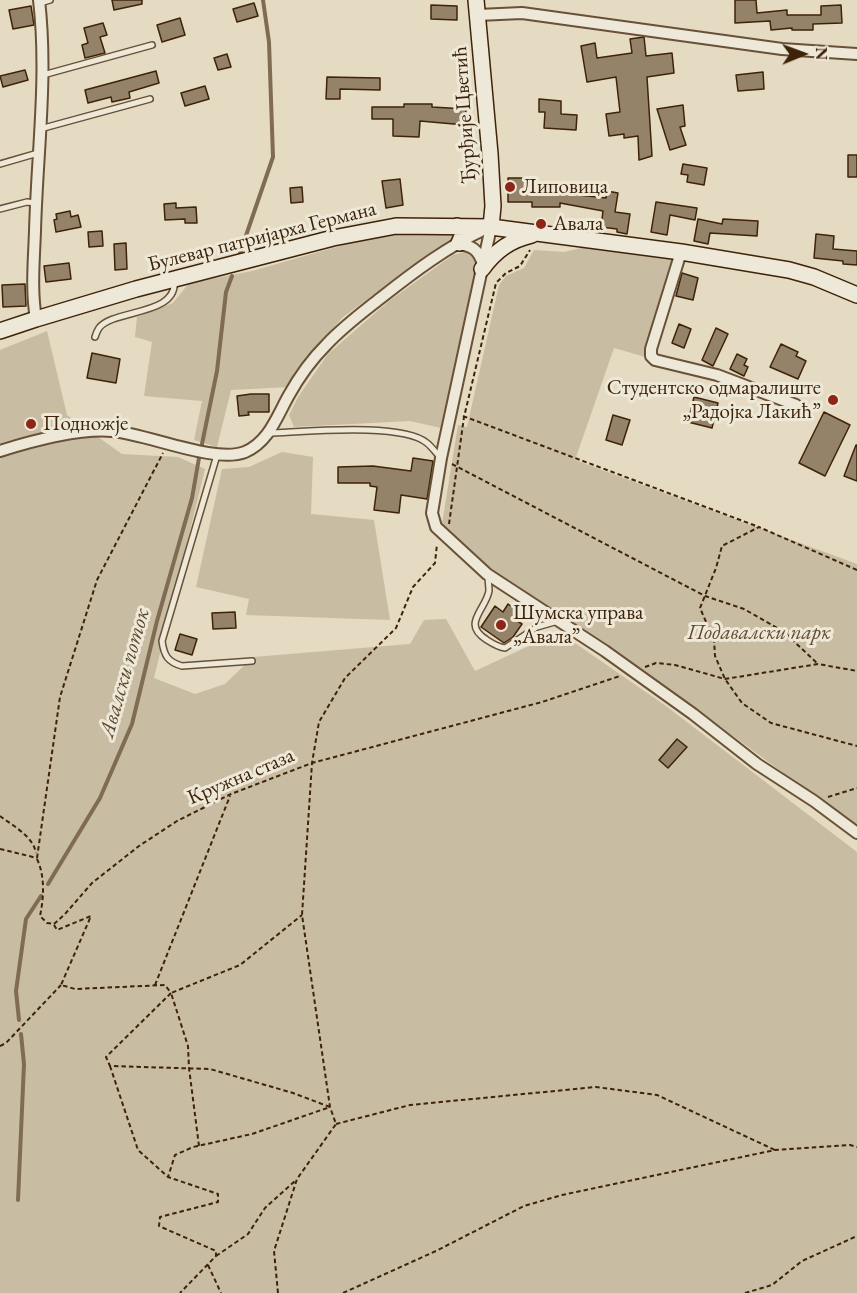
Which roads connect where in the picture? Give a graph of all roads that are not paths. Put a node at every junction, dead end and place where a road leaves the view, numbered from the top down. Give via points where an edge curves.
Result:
1 (43, 1) edge
2 (477, 7) edge
3 (152, 45) dead end
4 (857, 54) edge
5 (43, 75) junction
6 (150, 99) dead end
7 (40, 129) junction
8 (38, 153) junction
9 (0, 164) edge
10 (36, 203) junction
11 (0, 209) edge
12 (457, 226) junction
13 (490, 227) junction
14 (537, 239) junction
15 (457, 244) junction
16 (681, 252) junction
17 (482, 267) junction
18 (174, 280) junction
19 (857, 295) edge
20 (36, 319) junction
21 (0, 331) edge
22 (95, 337) dead end
23 (796, 405) dead end
24 (268, 433) junction
25 (0, 451) edge
26 (217, 455) junction
27 (441, 458) junction
28 (487, 574) junction
29 (559, 621) junction
30 (252, 661) dead end
31 (857, 833) edge

1 - 5 street
2 - 4 street via 782,49
2 - 13 main road, Ђурђије Цветић via 493,206
3 - 5 lane
5 - 7 street
6 - 7 lane
7 - 8 street
8 - 9 lane
8 - 10 street
10 - 11 lane
10 - 20 street
12 - 13 main road, Булевар патријарха Германа
12 - 15 main road via 463,234
12 - 18 main road, Булевар патријарха Германа via 396,226 360,232
13 - 14 main road, Булевар патријарха Германа
13 - 15 street
13 - 17 street
14 - 16 main road, Булевар патријарха Германа
14 - 17 main road via 529,235 508,243
15 - 17 street via 474,248 481,256
15 - 24 street via 396,286 327,344 309,364
16 - 19 main road, Булевар патријарха Германа via 789,270
16 - 23 street via 651,356 717,375
17 - 27 street
18 - 20 main road, Булевар патријарха Германа
18 - 22 lane via 170,297 161,304 108,322 99,327
20 - 21 main road, Булевар патријарха Германа
24 - 26 street via 246,452
24 - 27 lane via 409,434 427,442
25 - 26 street via 92,431 111,431
26 - 30 lane via 162,641 166,657 182,666
27 - 28 street via 433,521
28 - 29 street
28 - 29 lane via 489,591 476,620 479,635 505,648 537,627
29 - 31 street

